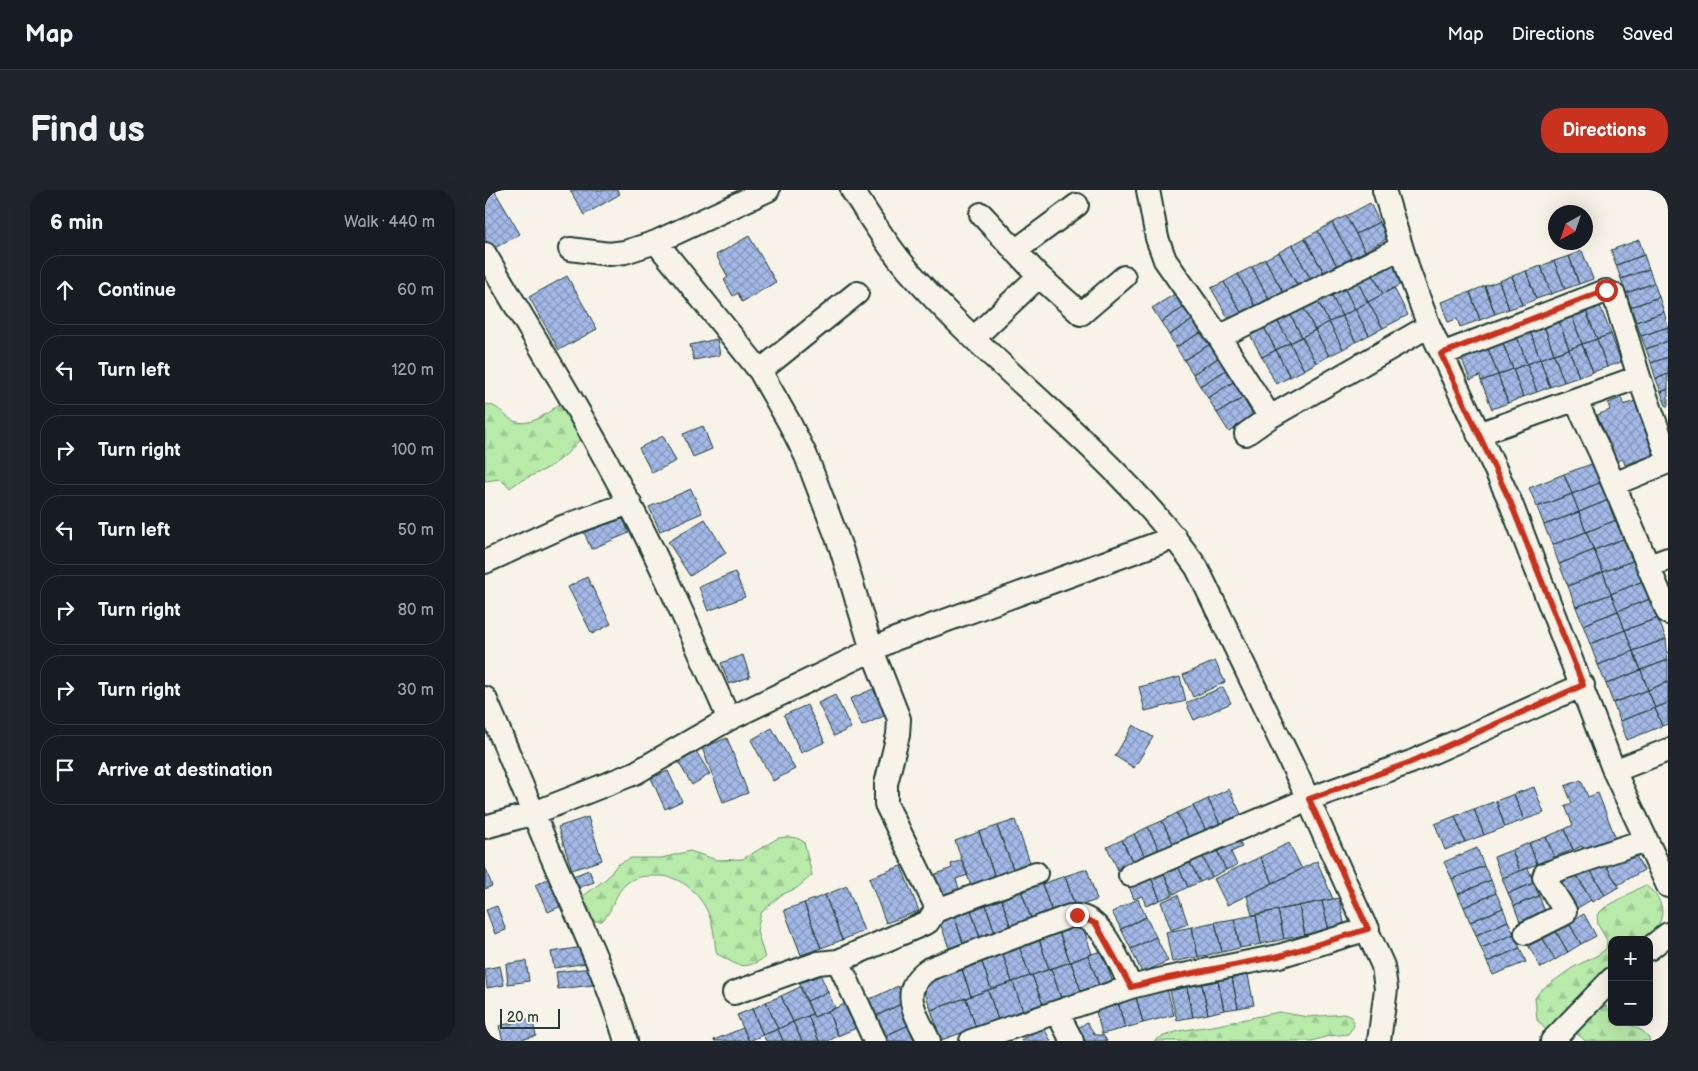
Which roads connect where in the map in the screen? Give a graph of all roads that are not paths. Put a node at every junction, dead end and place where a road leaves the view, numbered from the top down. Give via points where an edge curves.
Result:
1 (768, 190) edge
2 (852, 190) edge
3 (1148, 190) edge
4 (1384, 190) edge
5 (1077, 205) dead end
6 (981, 214) dead end
7 (655, 242) junction
8 (1401, 248) junction
9 (570, 249) dead end
10 (1015, 251) junction
11 (485, 254) edge
12 (1039, 276) junction
13 (1124, 277) dead end
14 (857, 293) dead end
15 (1429, 326) junction
16 (975, 337) junction
17 (1219, 337) junction
18 (1441, 354) junction
19 (760, 371) junction
20 (1639, 377) junction
21 (1576, 401) junction
22 (1270, 417) junction
23 (1246, 434) dead end
24 (1478, 434) junction
25 (1668, 458) edge
26 (1668, 462) edge
27 (1614, 484) junction
28 (629, 503) junction
29 (1175, 537) junction
30 (485, 562) edge
31 (1659, 562) edge
32 (1668, 613) edge
33 (872, 650) junction
34 (1583, 685) junction
35 (485, 698) edge
36 (729, 719) junction
37 (1668, 750) edge
38 (1614, 771) junction
39 (1309, 799) junction
40 (534, 813) junction
41 (485, 827) edge
42 (1656, 847) edge
43 (1036, 873) dead end
44 (1130, 875) dead end
45 (1668, 886) edge
46 (935, 911) junction
47 (1368, 929) junction
48 (1526, 933) dead end
49 (1668, 934) edge
50 (1653, 946) edge
51 (838, 961) junction
52 (1610, 981) edge
53 (1131, 987) junction
54 (734, 993) dead end
55 (1057, 1012) junction
56 (625, 1041) edge
57 (875, 1041) edge
58 (929, 1041) edge
59 (971, 1041) edge
60 (1072, 1041) edge
61 (1379, 1041) edge
62 (1552, 1041) edge

1 - 7 street
2 - 16 street via 904,266
3 - 17 street via 1157,238 1165,260
4 - 8 street
5 - 10 street
6 - 10 street
7 - 9 street via 609,254
7 - 19 street
8 - 15 street
8 - 17 street
10 - 12 street
11 - 28 street via 571,397
12 - 13 street via 1081,314
12 - 16 street
14 - 19 street
15 - 18 street
15 - 22 street
16 - 29 street via 1107,463
17 - 22 street
18 - 20 street via 1606,290 1614,295
18 - 24 street
19 - 33 street via 789,422 822,496
20 - 21 street
20 - 25 street
21 - 24 street
21 - 27 street
22 - 23 street
24 - 34 street via 1510,501
26 - 27 street
27 - 31 street
28 - 30 street via 562,527
28 - 36 street via 663,570
29 - 33 street
29 - 39 street via 1211,595
31 - 32 street
33 - 36 street
33 - 46 street via 899,719 886,784 886,804 935,904
34 - 38 street
34 - 39 street via 1411,762
35 - 40 street
36 - 40 street via 635,773
37 - 38 street
38 - 42 street
39 - 44 street
39 - 47 street
40 - 41 street
40 - 56 street via 614,1001
42 - 45 street
42 - 48 street via 1545,874 1565,911
43 - 46 street
46 - 51 street via 928,922
47 - 53 street via 1279,956
47 - 61 street via 1383,966 1386,989
49 - 50 street
51 - 54 street via 819,962
51 - 57 street
52 - 62 street
53 - 55 street
53 - 58 street via 1096,924 1084,917 1069,916 946,962 921,975 914,983 911,998
55 - 59 street
55 - 60 street

